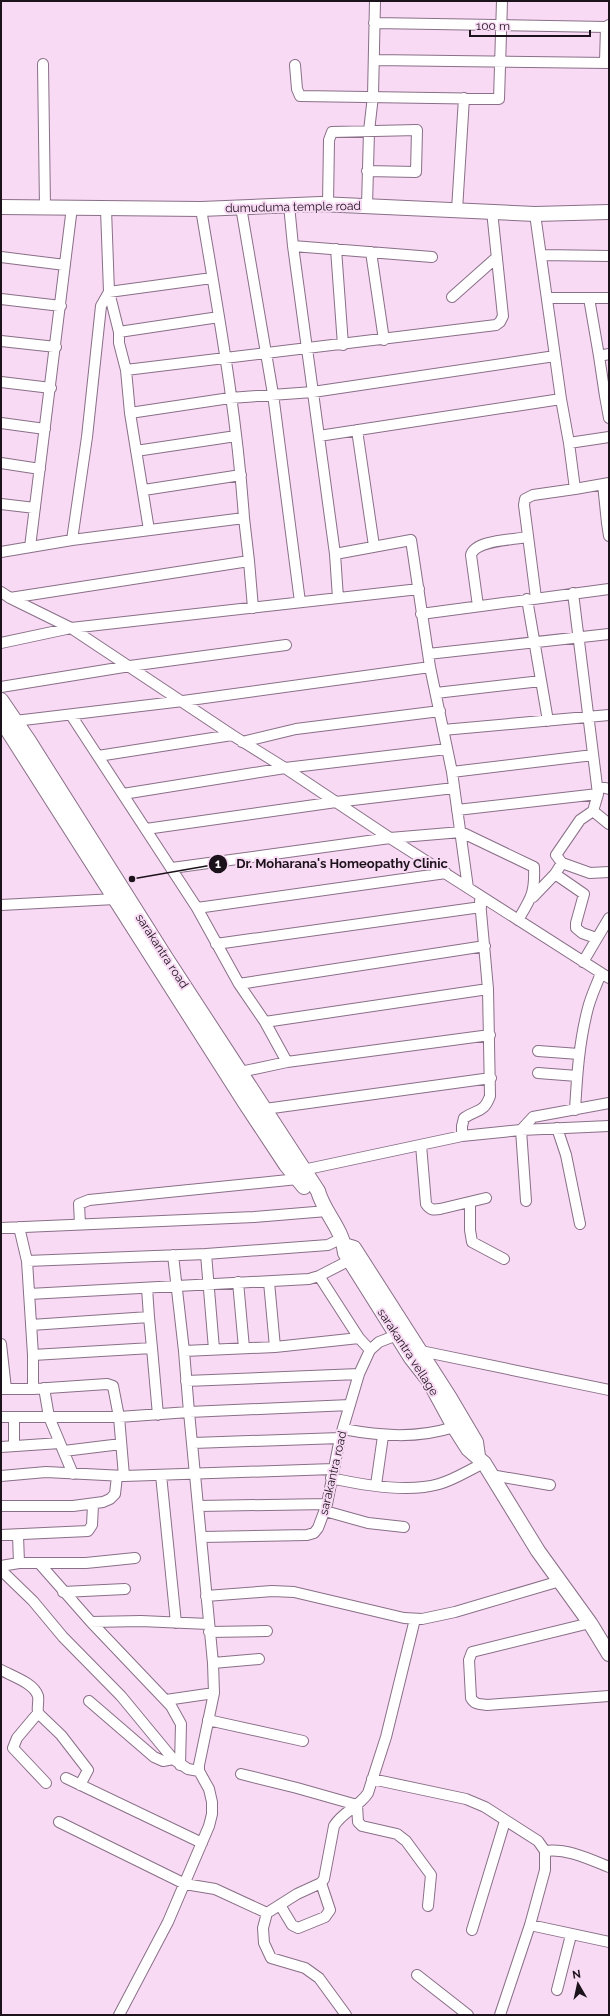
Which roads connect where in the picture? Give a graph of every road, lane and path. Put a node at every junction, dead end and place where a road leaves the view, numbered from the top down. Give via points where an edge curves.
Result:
1 (375, 1) edge
2 (502, 1) edge
3 (374, 23) junction
4 (502, 25) junction
5 (607, 26) edge
6 (374, 60) junction
7 (500, 62) junction
8 (607, 62) edge
9 (43, 64) dead end
10 (295, 65) dead end
11 (373, 96) junction
12 (464, 98) junction
13 (369, 131) junction
14 (367, 171) junction
15 (328, 204) junction
16 (289, 205) junction
17 (367, 206) junction
18 (1, 207) edge
19 (45, 207) junction
20 (72, 207) junction
21 (242, 207) junction
22 (106, 209) junction
23 (201, 209) junction
24 (457, 210) junction
25 (492, 211) junction
26 (609, 212) edge
27 (536, 214) junction
28 (292, 246) junction
29 (336, 249) junction
30 (371, 252) junction
31 (541, 255) junction
32 (609, 256) edge
33 (1, 257) edge
34 (432, 257) dead end
35 (497, 257) junction
36 (65, 265) junction
37 (212, 278) junction
38 (109, 292) junction
39 (452, 297) dead end
40 (547, 298) junction
41 (589, 298) junction
42 (609, 298) edge
43 (1, 299) edge
44 (61, 306) junction
45 (219, 317) junction
46 (119, 332) junction
47 (1, 340) edge
48 (384, 340) junction
49 (343, 345) junction
50 (56, 348) junction
51 (307, 350) junction
52 (265, 354) junction
53 (604, 355) edge
54 (555, 356) junction
55 (225, 358) junction
56 (126, 370) junction
57 (1, 382) edge
58 (51, 388) junction
59 (313, 392) junction
60 (273, 394) junction
61 (607, 395) edge
62 (230, 398) junction
63 (561, 399) junction
64 (130, 413) junction
65 (609, 418) edge
66 (1, 423) edge
67 (45, 429) junction
68 (357, 430) junction
69 (236, 436) junction
70 (319, 436) junction
71 (609, 436) edge
72 (569, 443) junction
73 (136, 451) junction
74 (1, 463) edge
75 (40, 469) junction
76 (241, 475) junction
77 (606, 483) edge
78 (575, 489) junction
79 (144, 490) junction
80 (1, 504) edge
81 (35, 508) junction
82 (244, 518) junction
83 (608, 523) edge
84 (149, 530) junction
85 (609, 536) edge
86 (527, 537) junction
87 (72, 540) junction
88 (374, 546) junction
89 (30, 547) junction
90 (1, 552) edge
91 (335, 554) junction
92 (249, 561) junction
93 (609, 588) edge
94 (418, 589) junction
95 (1, 592) edge
96 (572, 593) junction
97 (10, 598) junction
98 (338, 598) junction
99 (531, 599) junction
100 (300, 602) junction
101 (478, 606) junction
102 (253, 608) junction
103 (421, 614) junction
104 (71, 628) junction
105 (609, 634) edge
106 (579, 638) junction
107 (1, 642) edge
108 (535, 644) junction
109 (286, 645) dead end
110 (428, 654) junction
111 (130, 666) junction
112 (430, 667) junction
113 (541, 682) junction
114 (1, 686) edge
115 (436, 693) junction
116 (1, 700) edge
117 (183, 701) junction
118 (440, 711) junction
119 (71, 715) junction
120 (609, 715) edge
121 (589, 717) junction
122 (8, 720) edge
123 (548, 721) junction
124 (443, 730) junction
125 (232, 735) junction
126 (242, 742) junction
127 (447, 749) junction
128 (593, 755) junction
129 (98, 756) junction
130 (285, 768) junction
131 (452, 772) junction
132 (454, 788) junction
133 (609, 789) edge
134 (597, 790) junction
135 (123, 794) junction
136 (336, 802) junction
137 (457, 810) junction
138 (593, 811) junction
139 (609, 824) edge
140 (146, 829) junction
141 (461, 832) junction
142 (390, 838) junction
143 (562, 863) junction
144 (172, 868) junction
145 (609, 872) edge
146 (446, 873) junction
147 (555, 874) junction
148 (468, 888) junction
149 (479, 895) junction
150 (115, 899) junction
151 (530, 900) junction
152 (1, 905) edge
153 (481, 907) junction
154 (197, 908) junction
155 (609, 918) edge
156 (518, 920) junction
157 (602, 932) edge
158 (216, 944) junction
159 (485, 946) junction
160 (583, 962) junction
161 (605, 976) edge
162 (239, 984) junction
163 (488, 989) junction
164 (265, 1022) junction
165 (490, 1035) junction
166 (538, 1051) dead end
167 (579, 1054) junction
168 (287, 1062) junction
169 (240, 1072) junction
170 (538, 1073) dead end
171 (577, 1076) junction
172 (491, 1078) junction
173 (609, 1103) edge
174 (264, 1109) junction
175 (575, 1110) junction
176 (609, 1126) edge
177 (557, 1128) junction
178 (521, 1130) junction
179 (462, 1136) junction
180 (421, 1145) junction
181 (300, 1175) junction
182 (486, 1198) dead end
183 (526, 1201) dead end
184 (470, 1202) junction
185 (324, 1207) junction
186 (80, 1224) junction
187 (580, 1224) dead end
188 (19, 1227) junction
189 (1, 1228) edge
190 (343, 1241) junction
191 (206, 1254) junction
192 (173, 1255) junction
193 (356, 1259) junction
194 (504, 1259) dead end
195 (27, 1261) junction
196 (319, 1276) junction
197 (238, 1282) junction
198 (269, 1282) junction
199 (208, 1283) junction
200 (177, 1286) junction
201 (147, 1288) junction
202 (29, 1294) junction
203 (149, 1317) junction
204 (31, 1325) junction
205 (397, 1335) junction
206 (359, 1338) junction
207 (1, 1344) edge
208 (274, 1347) junction
209 (152, 1348) junction
210 (244, 1348) junction
211 (214, 1349) junction
212 (370, 1350) junction
213 (184, 1351) junction
214 (421, 1351) junction
215 (33, 1355) junction
216 (2, 1366) edge
217 (359, 1374) junction
218 (186, 1381) junction
219 (44, 1388) junction
220 (3, 1389) edge
221 (33, 1389) junction
222 (609, 1390) edge
223 (350, 1406) junction
224 (189, 1412) junction
225 (158, 1415) junction
226 (1, 1417) edge
227 (14, 1417) junction
228 (49, 1417) junction
229 (119, 1417) junction
230 (454, 1427) junction
231 (342, 1434) junction
232 (383, 1436) junction
233 (193, 1443) junction
234 (122, 1444) junction
235 (14, 1446) junction
236 (1, 1447) edge
237 (62, 1447) junction
238 (484, 1465) junction
239 (73, 1474) junction
240 (332, 1474) junction
241 (161, 1475) junction
242 (195, 1475) junction
243 (1, 1476) edge
244 (121, 1476) junction
245 (376, 1485) junction
246 (550, 1485) dead end
247 (93, 1505) junction
248 (1, 1506) edge
249 (198, 1506) junction
250 (326, 1508) junction
251 (404, 1527) dead end
252 (1, 1535) edge
253 (18, 1535) junction
254 (202, 1537) junction
255 (134, 1558) dead end
256 (19, 1563) junction
257 (40, 1564) junction
258 (1, 1566) edge
259 (1, 1570) edge
260 (560, 1581) junction
261 (125, 1589) dead end
262 (63, 1592) junction
263 (206, 1596) junction
264 (415, 1619) junction
265 (91, 1622) junction
266 (176, 1623) junction
267 (590, 1623) junction
268 (209, 1628) junction
269 (267, 1631) dead end
270 (609, 1654) edge
271 (259, 1659) dead end
272 (213, 1663) junction
273 (1, 1670) edge
274 (214, 1693) junction
275 (609, 1696) edge
276 (166, 1700) junction
277 (89, 1701) dead end
278 (38, 1713) junction
279 (208, 1720) junction
280 (303, 1741) dead end
281 (176, 1762) junction
282 (199, 1771) junction
283 (241, 1774) dead end
284 (66, 1778) dead end
285 (372, 1779) junction
286 (46, 1783) dead end
287 (80, 1785) junction
288 (357, 1805) junction
289 (505, 1821) junction
290 (59, 1822) dead end
291 (202, 1843) junction
292 (545, 1851) junction
293 (609, 1867) edge
294 (185, 1884) junction
295 (321, 1884) junction
296 (280, 1905) junction
297 (428, 1906) dead end
298 (267, 1913) junction
299 (530, 1925) junction
300 (472, 1930) dead end
301 (571, 1935) junction
302 (609, 1942) edge
303 (417, 1975) dead end
304 (557, 1990) dead end
305 (120, 2015) edge
306 (346, 2015) edge
307 (468, 2015) edge
308 (500, 2015) edge

1 - 3 street
2 - 4 street
3 - 4 street
3 - 6 street
4 - 5 street
4 - 7 street
5 - 8 street
6 - 7 street
6 - 11 street
7 - 8 street
7 - 12 street via 499,99
9 - 19 street
10 - 11 street via 300,96
11 - 12 street
11 - 13 street
12 - 24 street
13 - 14 street
13 - 14 street via 417,130 416,172
13 - 15 street via 338,131 330,135
14 - 17 street
15 - 16 street, dumuduma temple road
15 - 17 street, dumuduma temple road
16 - 21 street, dumuduma temple road
16 - 28 street
17 - 24 street, dumuduma temple road
18 - 19 street, dumuduma temple road
19 - 20 street, dumuduma temple road
20 - 22 street, dumuduma temple road
20 - 36 street
21 - 23 street, dumuduma temple road
21 - 52 street
22 - 23 street, dumuduma temple road
22 - 38 street
23 - 37 street
24 - 25 street, dumuduma temple road
25 - 27 street, dumuduma temple road
25 - 35 street
26 - 27 street, dumuduma temple road
27 - 31 street
28 - 29 street
28 - 51 street
29 - 30 street
29 - 49 street
30 - 34 street
30 - 48 street
31 - 32 street
31 - 40 street
33 - 36 street
35 - 39 street
35 - 48 street via 503,316 500,322 484,328
36 - 44 street
37 - 38 street
37 - 45 street
38 - 46 street
38 - 87 street via 101,306 87,437
40 - 41 street
40 - 54 street
41 - 42 street
41 - 53 street
43 - 44 street
44 - 50 street
45 - 46 street
45 - 55 street
46 - 56 street
47 - 50 street
48 - 49 street
49 - 51 street
50 - 58 street
51 - 52 street
51 - 59 street
52 - 55 street
52 - 60 street
53 - 61 street
54 - 59 street
54 - 63 street
55 - 56 street
55 - 62 street
56 - 64 street
57 - 58 street
58 - 67 street
59 - 60 street
59 - 70 street
60 - 62 street
60 - 100 street
61 - 65 street
62 - 64 street
62 - 69 street
63 - 68 street
63 - 72 street
64 - 73 street
66 - 67 street
67 - 75 street
68 - 70 street
68 - 88 street
69 - 73 street
69 - 76 street
70 - 91 street
71 - 72 street
72 - 78 street
73 - 79 street
74 - 75 street
75 - 81 street
76 - 79 street
76 - 82 street
77 - 78 street
77 - 83 street
78 - 86 street via 528,497 524,505
79 - 84 street
80 - 81 street
81 - 89 street
82 - 84 street
82 - 92 street
83 - 85 street
84 - 87 street
86 - 99 street
86 - 101 street via 477,546 472,551
87 - 89 street
88 - 91 street
88 - 94 street via 411,540
89 - 90 street
91 - 98 street
92 - 97 street
92 - 102 street
93 - 96 street
94 - 98 street
94 - 103 street
95 - 97 street
96 - 99 street
96 - 106 street
97 - 104 street
98 - 100 street
99 - 101 street
99 - 108 street
100 - 102 street
101 - 103 street
102 - 104 street
103 - 110 street
104 - 107 street
104 - 111 street
105 - 106 street
106 - 108 street
106 - 121 street
108 - 110 street
108 - 113 street
109 - 111 street
110 - 112 street
111 - 114 street
111 - 117 street
112 - 115 street
112 - 117 street
113 - 115 street
113 - 123 street
115 - 118 street
116 - 122 street, sarakantra road
117 - 119 street
117 - 125 street
118 - 124 street
118 - 126 street via 296,729
119 - 122 street
119 - 129 street
120 - 121 street
121 - 123 street
121 - 128 street
122 - 150 street, sarakantra road
122 - 169 street, sarakantra road
123 - 124 street
124 - 127 street
125 - 126 street
125 - 129 street
126 - 130 street
127 - 130 street
127 - 131 street
128 - 131 street
128 - 134 street
129 - 135 street
130 - 135 street
130 - 136 street
131 - 132 street
132 - 136 street
132 - 137 street
133 - 134 street
134 - 137 street
134 - 138 street
135 - 140 street
136 - 140 street
136 - 142 street
137 - 141 street
138 - 139 street
138 - 143 street via 580,820 556,856
140 - 144 street
141 - 142 street
141 - 148 street
141 - 151 street via 534,867 535,887
142 - 144 street
142 - 146 street
143 - 145 street via 590,873
143 - 147 street
144 - 154 street
146 - 148 street
146 - 154 street
147 - 151 street
147 - 157 street via 584,894 576,928 582,933
148 - 149 street
149 - 153 street
149 - 156 street
150 - 152 street
150 - 181 street, sarakantra road via 245,1103
151 - 156 street
153 - 158 street
153 - 159 street
154 - 158 street
155 - 157 street
156 - 160 street
157 - 160 street
158 - 162 street
159 - 162 street
159 - 163 street
160 - 161 street
161 - 167 street via 588,1006
162 - 164 street
163 - 164 street
163 - 165 street
164 - 168 street
165 - 168 street
165 - 172 street
166 - 167 street
167 - 171 street
168 - 169 street
169 - 174 street, sarakantra road
170 - 171 street
171 - 175 street
172 - 174 street
172 - 179 street via 488,1103 481,1111 464,1118
173 - 175 street
174 - 181 street, sarakantra road
175 - 178 street via 533,1117
176 - 177 street
177 - 178 street
177 - 187 street via 572,1181
178 - 179 street
178 - 183 street
179 - 180 street
180 - 181 street
180 - 184 street via 428,1208 433,1210
181 - 185 street, sarakantra road via 311,1195
181 - 186 street via 89,1200 79,1204
182 - 184 street
184 - 194 street via 472,1242
185 - 186 street via 254,1217
185 - 190 street, sarakantra road
186 - 188 street
188 - 189 street
188 - 195 street
190 - 191 street via 328,1245
190 - 193 street, sarakantra road via 354,1248
191 - 192 street
191 - 199 street
192 - 195 street
192 - 200 street
193 - 196 street
193 - 205 street, sarakantra vellage
193 - 214 street, sarakantra vellage
195 - 202 street
196 - 198 street
196 - 206 street
197 - 198 street
197 - 199 street
197 - 210 street
198 - 208 street
199 - 200 street
199 - 211 street
200 - 201 street
200 - 213 street
201 - 202 street
201 - 203 street
202 - 204 street
203 - 204 street
203 - 209 street
204 - 215 street
205 - 212 street via 379,1342
205 - 230 street, sarakantra vellage via 429,1381
206 - 208 street
206 - 212 street
207 - 216 street
208 - 210 street
209 - 215 street
209 - 225 street
210 - 211 street
211 - 213 street
212 - 217 street, sarakantra road
213 - 218 street
214 - 222 street
214 - 238 street, sarakantra vellage via 476,1442
215 - 221 street
216 - 220 street
217 - 218 street
217 - 223 street, sarakantra road
218 - 224 street
219 - 221 street
219 - 228 street
219 - 229 street via 110,1385 115,1390
220 - 221 street
223 - 224 street
223 - 231 street, sarakantra road
224 - 225 street
224 - 233 street
225 - 229 street
226 - 227 street
227 - 228 street
227 - 235 street
228 - 229 street
228 - 237 street
229 - 234 street
230 - 232 street via 416,1435
230 - 238 street, sarakantra vellage via 468,1449
231 - 232 street
231 - 233 street
231 - 240 street, sarakantra road
232 - 245 street
233 - 242 street
234 - 237 street
234 - 244 street
235 - 236 street
235 - 237 street
237 - 239 street
238 - 245 street via 440,1484
238 - 246 street
238 - 260 street, sarakantra vellage
239 - 243 street via 46,1472
239 - 244 street
240 - 242 street
240 - 245 street
240 - 250 street, sarakantra road
241 - 242 street
241 - 244 street
241 - 266 street
242 - 249 street
244 - 247 street via 115,1494 110,1499
247 - 248 street
247 - 253 street via 92,1525 88,1531
249 - 250 street
249 - 254 street
250 - 251 street via 368,1523
250 - 254 street, sarakantra road via 318,1528 314,1533 307,1535
252 - 253 street
253 - 256 street
254 - 263 street
255 - 257 street
256 - 257 street
256 - 258 street
257 - 262 street
259 - 281 street via 121,1696
260 - 264 street via 455,1612
260 - 267 street, sarakantra vellage
261 - 262 street
262 - 265 street
263 - 264 street via 294,1592
263 - 268 street
264 - 285 street via 386,1736
265 - 266 street
265 - 276 street
266 - 268 street
267 - 270 street, sarakantra vellage
267 - 275 street via 472,1652 469,1660 471,1698 478,1704 486,1705
268 - 269 street
268 - 272 street
271 - 272 street
272 - 274 street
273 - 278 street via 34,1690 38,1696
274 - 276 street
274 - 279 street
276 - 281 street via 181,1724
277 - 281 street via 154,1758
278 - 286 street via 17,1738 13,1748
278 - 287 street via 86,1765 87,1774
279 - 280 street
279 - 282 street
281 - 282 street
282 - 291 street via 209,1789 212,1802 212,1814
283 - 288 street
284 - 287 street
285 - 288 street via 363,1802
285 - 289 street via 466,1799 485,1807
287 - 291 street
288 - 295 street via 334,1826
288 - 297 street via 358,1822 362,1826 402,1837 426,1867 431,1875
289 - 292 street via 538,1841
289 - 300 street
290 - 294 street
291 - 294 street
292 - 293 street via 565,1852
292 - 299 street via 545,1870
294 - 298 street via 215,1889
294 - 305 street
295 - 296 street
295 - 296 street via 330,1910 325,1917 298,1928 292,1925
296 - 298 street
298 - 306 street via 263,1928 264,1943 271,1958 305,1968 319,1978
299 - 301 street
299 - 308 street
301 - 302 street
301 - 304 street
303 - 307 street

